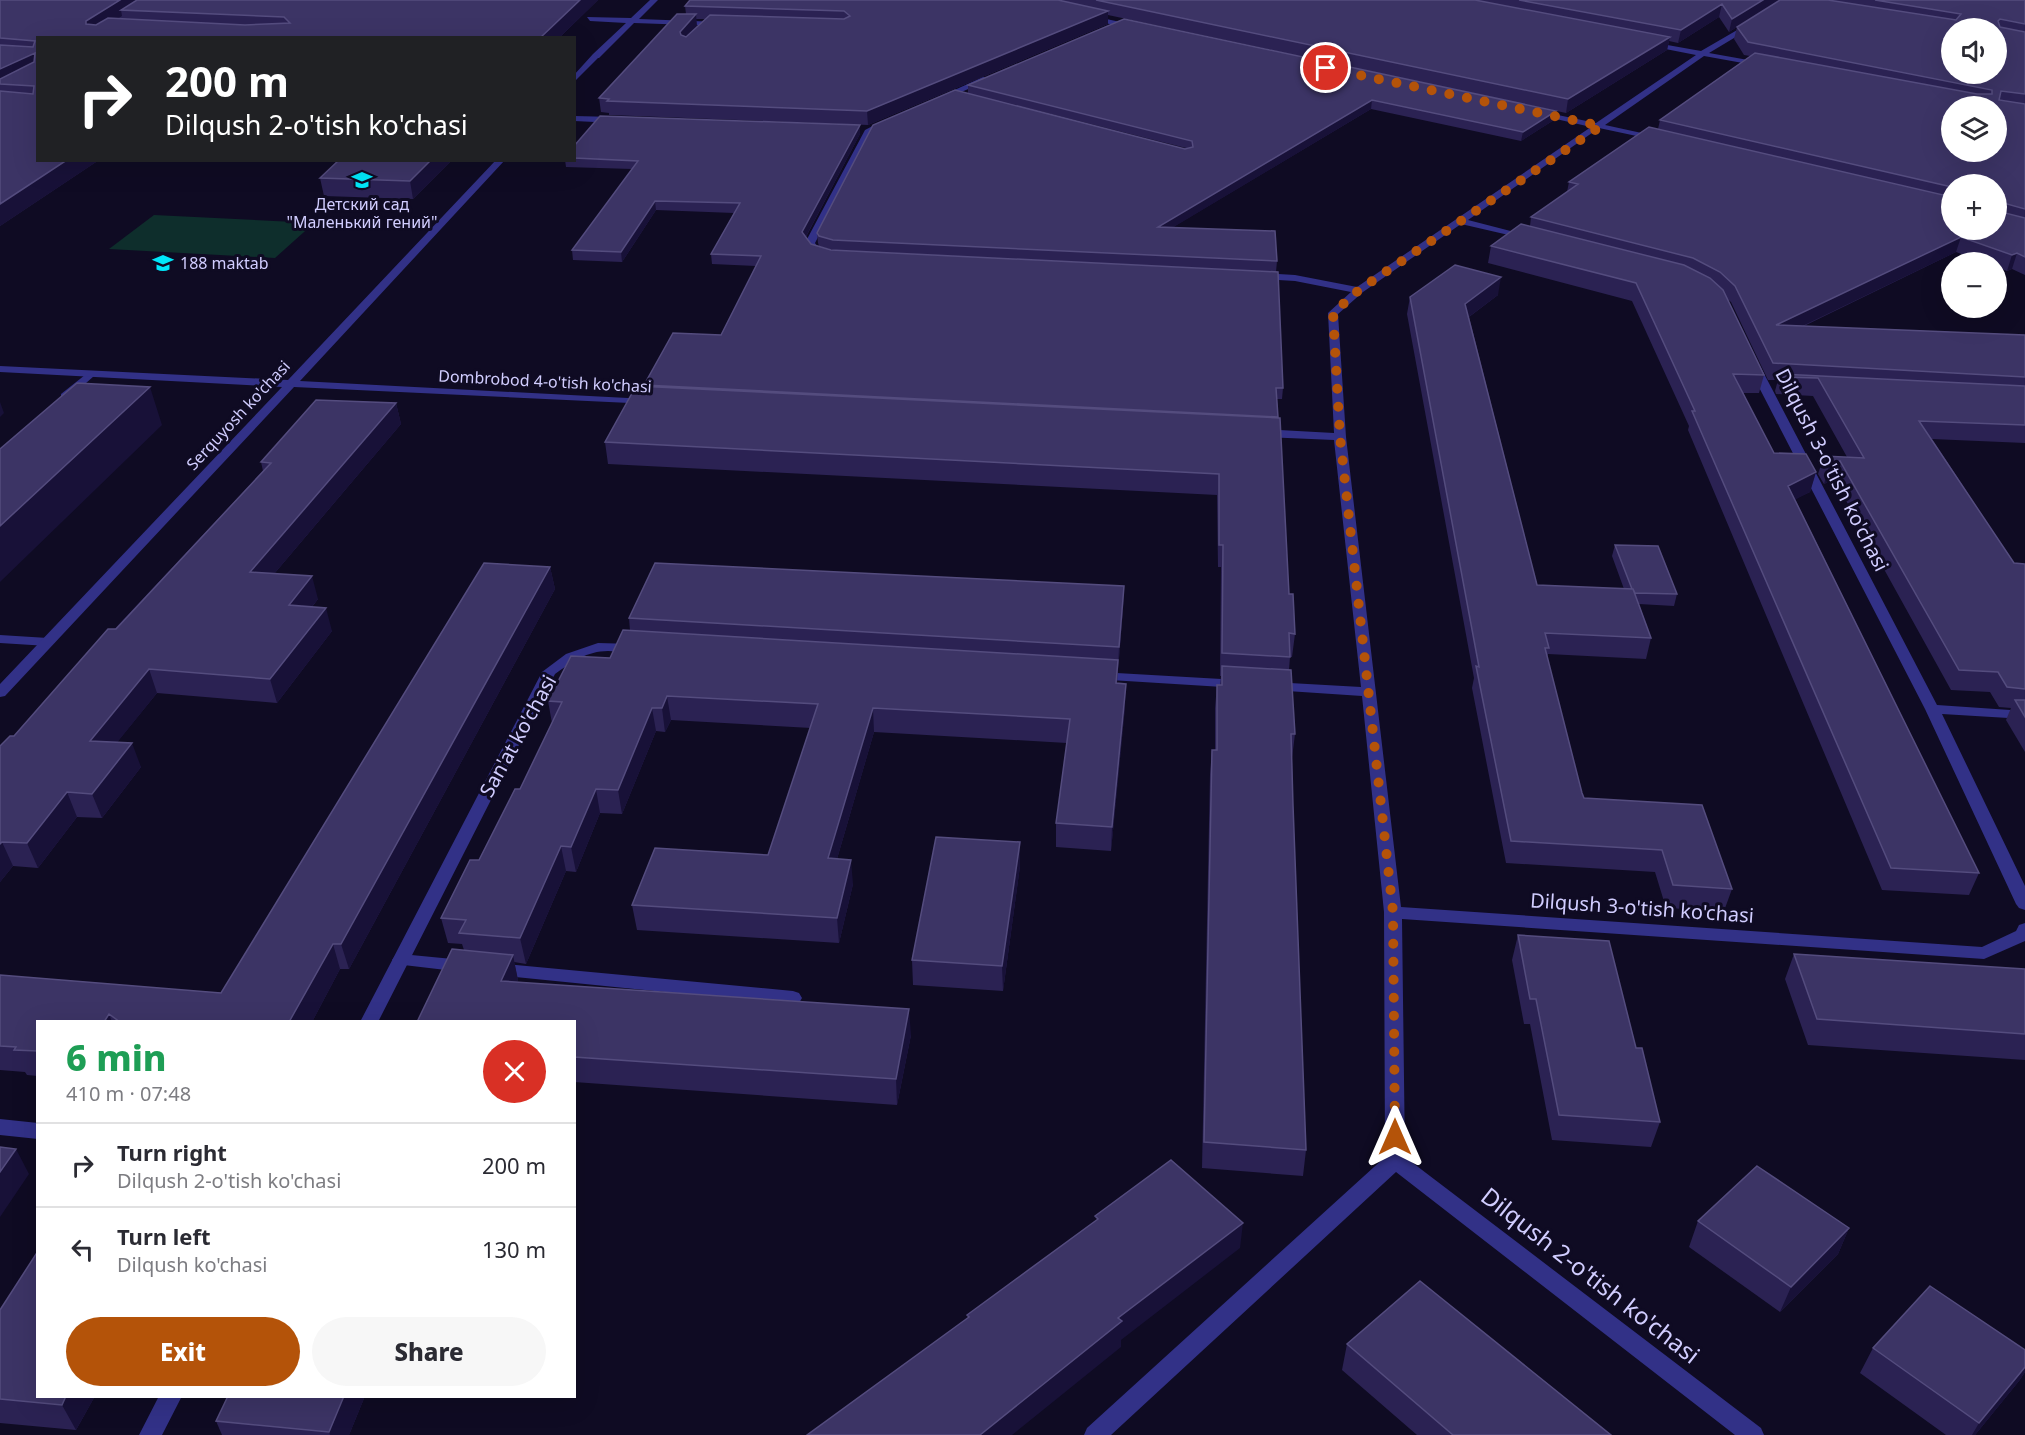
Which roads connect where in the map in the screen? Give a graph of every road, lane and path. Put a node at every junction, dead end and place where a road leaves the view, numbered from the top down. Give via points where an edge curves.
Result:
1 (654, 0) edge
2 (1768, 13) edge
3 (1074, 14) edge
4 (590, 19) dead end
5 (633, 21) junction
6 (707, 24) junction
7 (730, 24) edge
8 (1120, 24) junction
9 (1143, 29) edge
10 (1099, 33) edge
11 (697, 35) edge
12 (1634, 40) edge
13 (1703, 53) junction
14 (1773, 67) edge
15 (995, 76) edge
16 (576, 78) edge
17 (953, 93) junction
18 (964, 96) edge
19 (932, 102) edge
20 (1530, 111) edge
21 (901, 116) edge
22 (576, 118) edge
23 (622, 120) edge
24 (1601, 126) junction
25 (858, 129) edge
26 (869, 130) junction
27 (1670, 142) edge
28 (499, 162) edge
29 (1462, 221) junction
30 (1540, 241) edge
31 (832, 255) edge
32 (1248, 276) edge
33 (1359, 290) junction
34 (1749, 355) edge
35 (0, 369) edge
36 (90, 374) junction
37 (290, 384) junction
38 (57, 403) edge
39 (660, 403) edge
40 (1245, 432) edge
41 (1340, 437) junction
42 (0, 639) edge
43 (48, 642) junction
44 (653, 649) edge
45 (1083, 675) edge
46 (1369, 692) junction
47 (0, 693) edge
48 (1932, 708) junction
49 (2025, 715) edge
50 (2025, 904) edge
51 (1393, 912) junction
52 (2025, 929) edge
53 (401, 960) junction
54 (793, 998) dead end
55 (370, 1020) edge
56 (0, 1127) edge
57 (36, 1131) edge
58 (1395, 1160) junction
59 (170, 1398) edge
60 (150, 1435) edge
61 (1095, 1435) edge
62 (1753, 1435) edge

1 - 5 street
2 - 13 street
3 - 8 street
4 - 5 street
5 - 6 street
5 - 16 street
6 - 7 street
6 - 11 street
8 - 9 street
8 - 10 street
12 - 13 street
13 - 14 street
13 - 24 street
15 - 17 street
17 - 18 street
17 - 19 street
20 - 24 street
21 - 26 street
22 - 23 street
24 - 27 street
24 - 29 street
25 - 26 street
26 - 31 street via 810,243 815,250
28 - 37 street, Serquyosh ko'chasi
29 - 30 street
29 - 33 street
32 - 33 street via 1295,278
33 - 41 street via 1333,313
34 - 48 street, Dilqush 3-o'tish ko'chasi via 1769,385
35 - 36 street, Dombrobod 4-o'tish ko'chasi
36 - 37 street, Dombrobod 4-o'tish ko'chasi
36 - 38 street
37 - 39 street, Dombrobod 4-o'tish ko'chasi
37 - 43 street, Serquyosh ko'chasi
40 - 41 street
41 - 46 street
42 - 43 street
43 - 47 street, Serquyosh ko'chasi
44 - 53 street, San'at ko'chasi via 605,646 575,652 549,672
45 - 46 street
46 - 51 street
48 - 49 street
48 - 50 street, Dilqush 3-o'tish ko'chasi
51 - 52 street, Dilqush 3-o'tish ko'chasi via 1984,953 2023,935
51 - 58 street
53 - 54 street
53 - 55 street, San'at ko'chasi
56 - 57 street
58 - 61 street
58 - 62 street, Dilqush 2-o'tish ko'chasi
59 - 60 street

